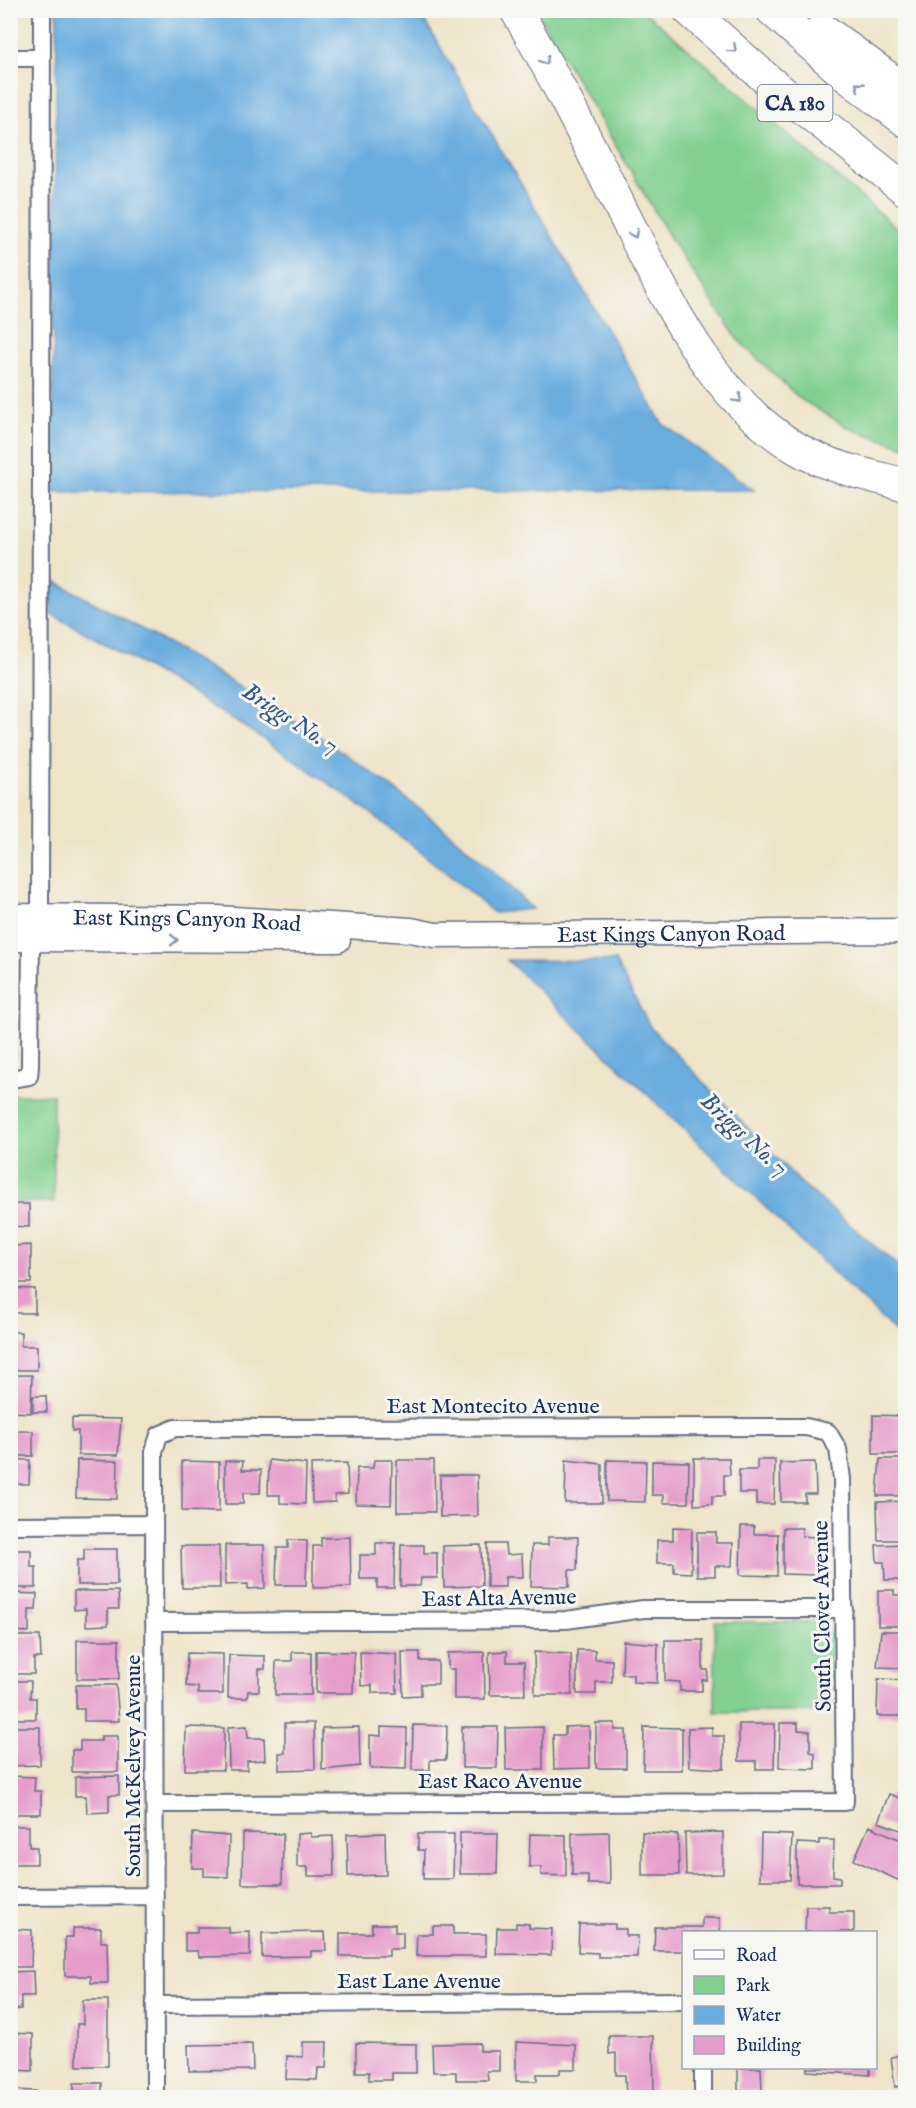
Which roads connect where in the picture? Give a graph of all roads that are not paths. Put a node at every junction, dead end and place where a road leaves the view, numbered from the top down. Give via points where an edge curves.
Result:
1 (42, 10) edge
2 (516, 10) edge
3 (689, 10) edge
4 (772, 10) edge
5 (798, 10) edge
6 (10, 58) edge
7 (41, 58) junction
8 (906, 91) edge
9 (906, 122) edge
10 (906, 190) edge
11 (906, 485) edge
12 (10, 916) edge
13 (40, 916) junction
14 (182, 917) junction
15 (906, 931) edge
16 (435, 935) junction
17 (21, 939) edge
18 (10, 1079) edge
19 (828, 1432) joint
20 (159, 1435) joint
21 (154, 1524) junction
22 (10, 1525) edge
23 (844, 1609) junction
24 (154, 1622) junction
25 (845, 1802) joint
26 (155, 1804) junction
27 (155, 1896) junction
28 (10, 1897) edge
29 (682, 2001) edge
30 (155, 2005) junction
31 (703, 2069) edge
32 (155, 2097) edge
33 (703, 2097) edge

1 - 7 street
2 -> 11 highway via 576,117 675,314 721,380 764,424 800,450 829,463
3 -> 10 highway, CA 180 via 770,82
9 -> 4 highway, CA 180
5 - 8 highway
6 - 7 street
7 - 13 street
12 - 13 main road, East Kings Canyon Road
13 - 14 main road, East Kings Canyon Road
14 - 16 main road, East Kings Canyon Road via 411,930
14 - 17 main road via 127,928 46,929
15 - 16 main road, East Kings Canyon Road
17 -> 16 main road, East Kings Canyon Road via 411,940
17 - 18 street via 29,1076
19 - 20 street, East Montecito Avenue via 806,1427 175,1428
19 - 23 street, South Clover Avenue via 838,1449 842,1479
20 - 21 street, South McKelvey Avenue via 154,1451
21 - 22 street
21 - 24 street, South McKelvey Avenue
23 - 24 street, East Alta Avenue via 643,1609 566,1620
23 - 25 street, South Clover Avenue
24 - 26 street, South McKelvey Avenue
25 - 26 street, East Raco Avenue
26 - 27 street, South McKelvey Avenue
27 - 28 street
27 - 30 street, South McKelvey Avenue
29 - 30 street, East Lane Avenue
30 - 32 street, South McKelvey Avenue
31 - 33 street

